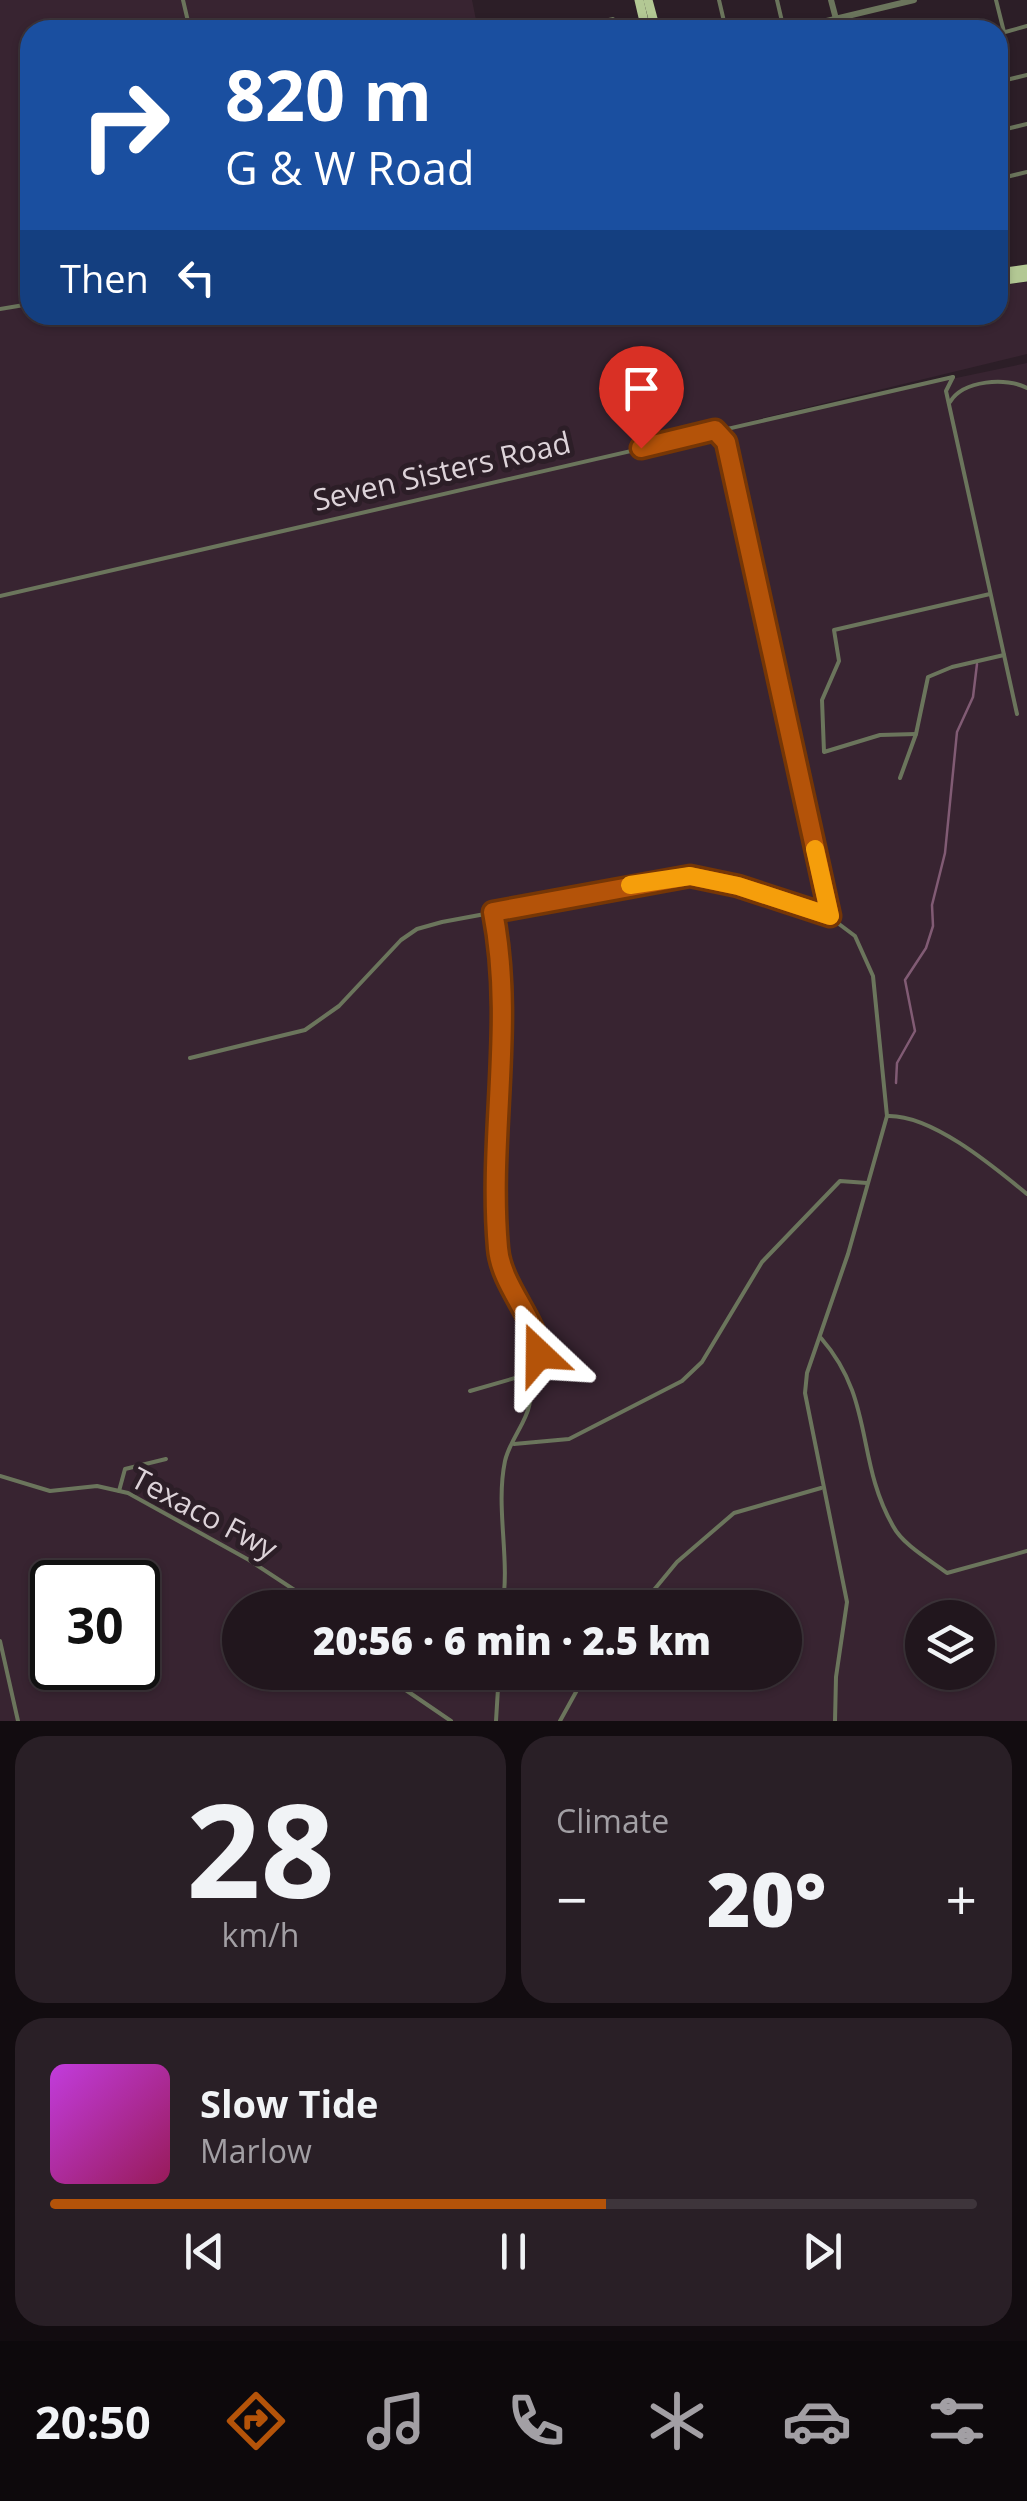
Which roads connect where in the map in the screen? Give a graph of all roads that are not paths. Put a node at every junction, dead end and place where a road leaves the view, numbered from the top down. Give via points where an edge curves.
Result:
1 (831, 0) edge
2 (914, 0) edge
3 (899, 2) edge
4 (612, 19) dead end
5 (836, 19) junction
6 (608, 20) edge
7 (832, 20) edge
8 (1027, 388) edge
9 (950, 403) junction
10 (715, 430) junction
11 (990, 594) junction
12 (0, 596) edge
13 (1004, 656) junction
14 (1017, 714) dead end
15 (916, 734) junction
16 (900, 778) dead end
17 (493, 912) junction
18 (830, 916) junction
19 (190, 1058) dead end
20 (887, 1116) junction
21 (867, 1182) junction
22 (1027, 1194) edge
23 (820, 1337) junction
24 (522, 1376) junction
25 (470, 1391) dead end
26 (514, 1444) junction
27 (166, 1459) dead end
28 (0, 1476) edge
29 (823, 1487) junction
30 (118, 1491) junction
31 (1027, 1551) edge
32 (293, 1590) edge
33 (505, 1590) edge
34 (653, 1590) edge
35 (0, 1641) edge
36 (406, 1690) edge
37 (498, 1690) edge
38 (577, 1690) edge
39 (18, 1721) edge
40 (451, 1721) edge
41 (496, 1721) edge
42 (560, 1721) edge
43 (835, 1721) edge

1 - 5 street
2 - 3 street
3 - 5 street
4 - 6 street
5 - 7 street
8 - 9 street via 1010,381 980,385 958,391
9 - 10 street, Seven Sisters Road via 946,388 953,377
9 - 11 street
10 - 12 street, Seven Sisters Road
10 - 18 street via 729,450
11 - 13 street
11 - 15 street via 834,630 839,661 822,700 824,752
13 - 14 street
13 - 15 street via 928,677
15 - 16 street
17 - 18 street via 690,876
17 - 19 street via 417,929 304,1030
17 - 24 street via 504,984 501,1122 492,1178 498,1248 504,1279 540,1351
18 - 20 street via 855,936 873,976
20 - 21 street
20 - 22 street via 902,1115 956,1141
21 - 23 street
21 - 26 street via 840,1181 822,1194 752,1274 702,1362 682,1382 569,1438
23 - 29 street via 805,1393
23 - 31 street via 852,1381 862,1441 894,1530 946,1572
24 - 25 street
24 - 26 street via 532,1400
26 - 33 street via 505,1462 501,1515
27 - 30 street via 125,1468
28 - 30 street, Texaco Fwy via 50,1491
29 - 34 street via 734,1513
29 - 43 street via 847,1602
30 - 32 street, Texaco Fwy
35 - 39 street
36 - 40 street
37 - 41 street
38 - 42 street

